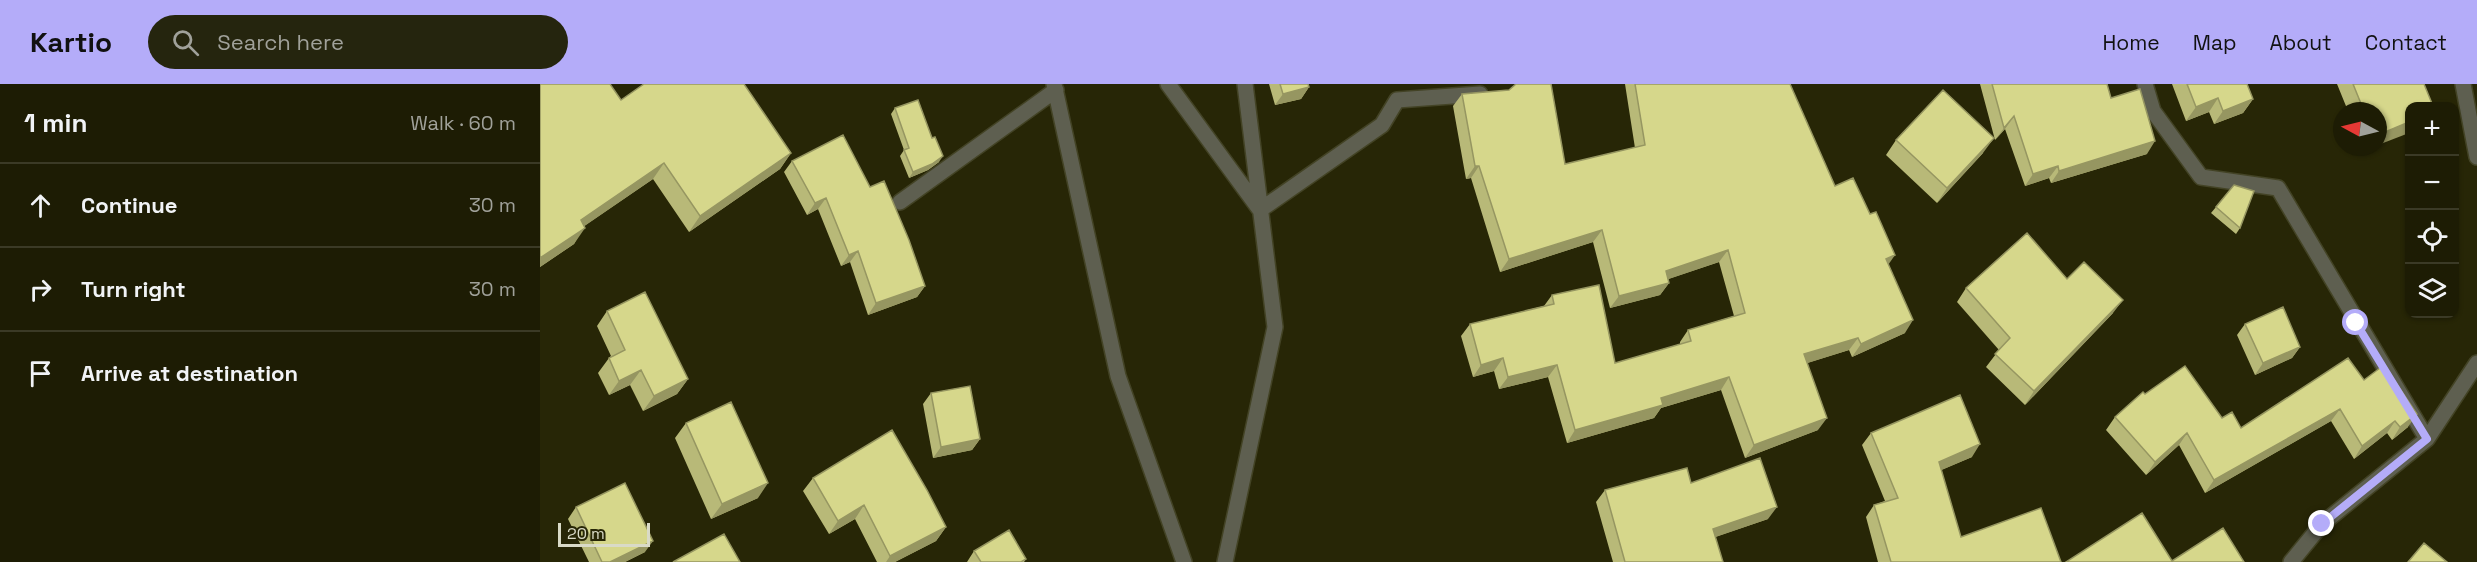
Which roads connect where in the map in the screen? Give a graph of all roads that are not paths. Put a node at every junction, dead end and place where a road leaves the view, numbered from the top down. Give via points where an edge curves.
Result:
1 (1168, 84) edge
2 (1245, 84) edge
3 (2145, 84) edge
4 (2463, 84) edge
5 (1055, 87) edge
6 (1499, 93) edge
7 (2477, 157) edge
8 (900, 202) dead end
9 (1260, 210) junction
10 (2477, 363) edge
11 (2427, 439) junction
12 (1184, 562) edge
13 (1225, 562) edge
14 (2291, 562) edge

1 - 9 street
2 - 9 street
3 - 11 street via 2153,111 2200,177 2278,188
4 - 7 street
5 - 8 street
5 - 12 street via 1118,376
6 - 9 street via 1397,100 1382,125
9 - 13 street via 1275,327
10 - 11 street
11 - 14 street via 2322,524

